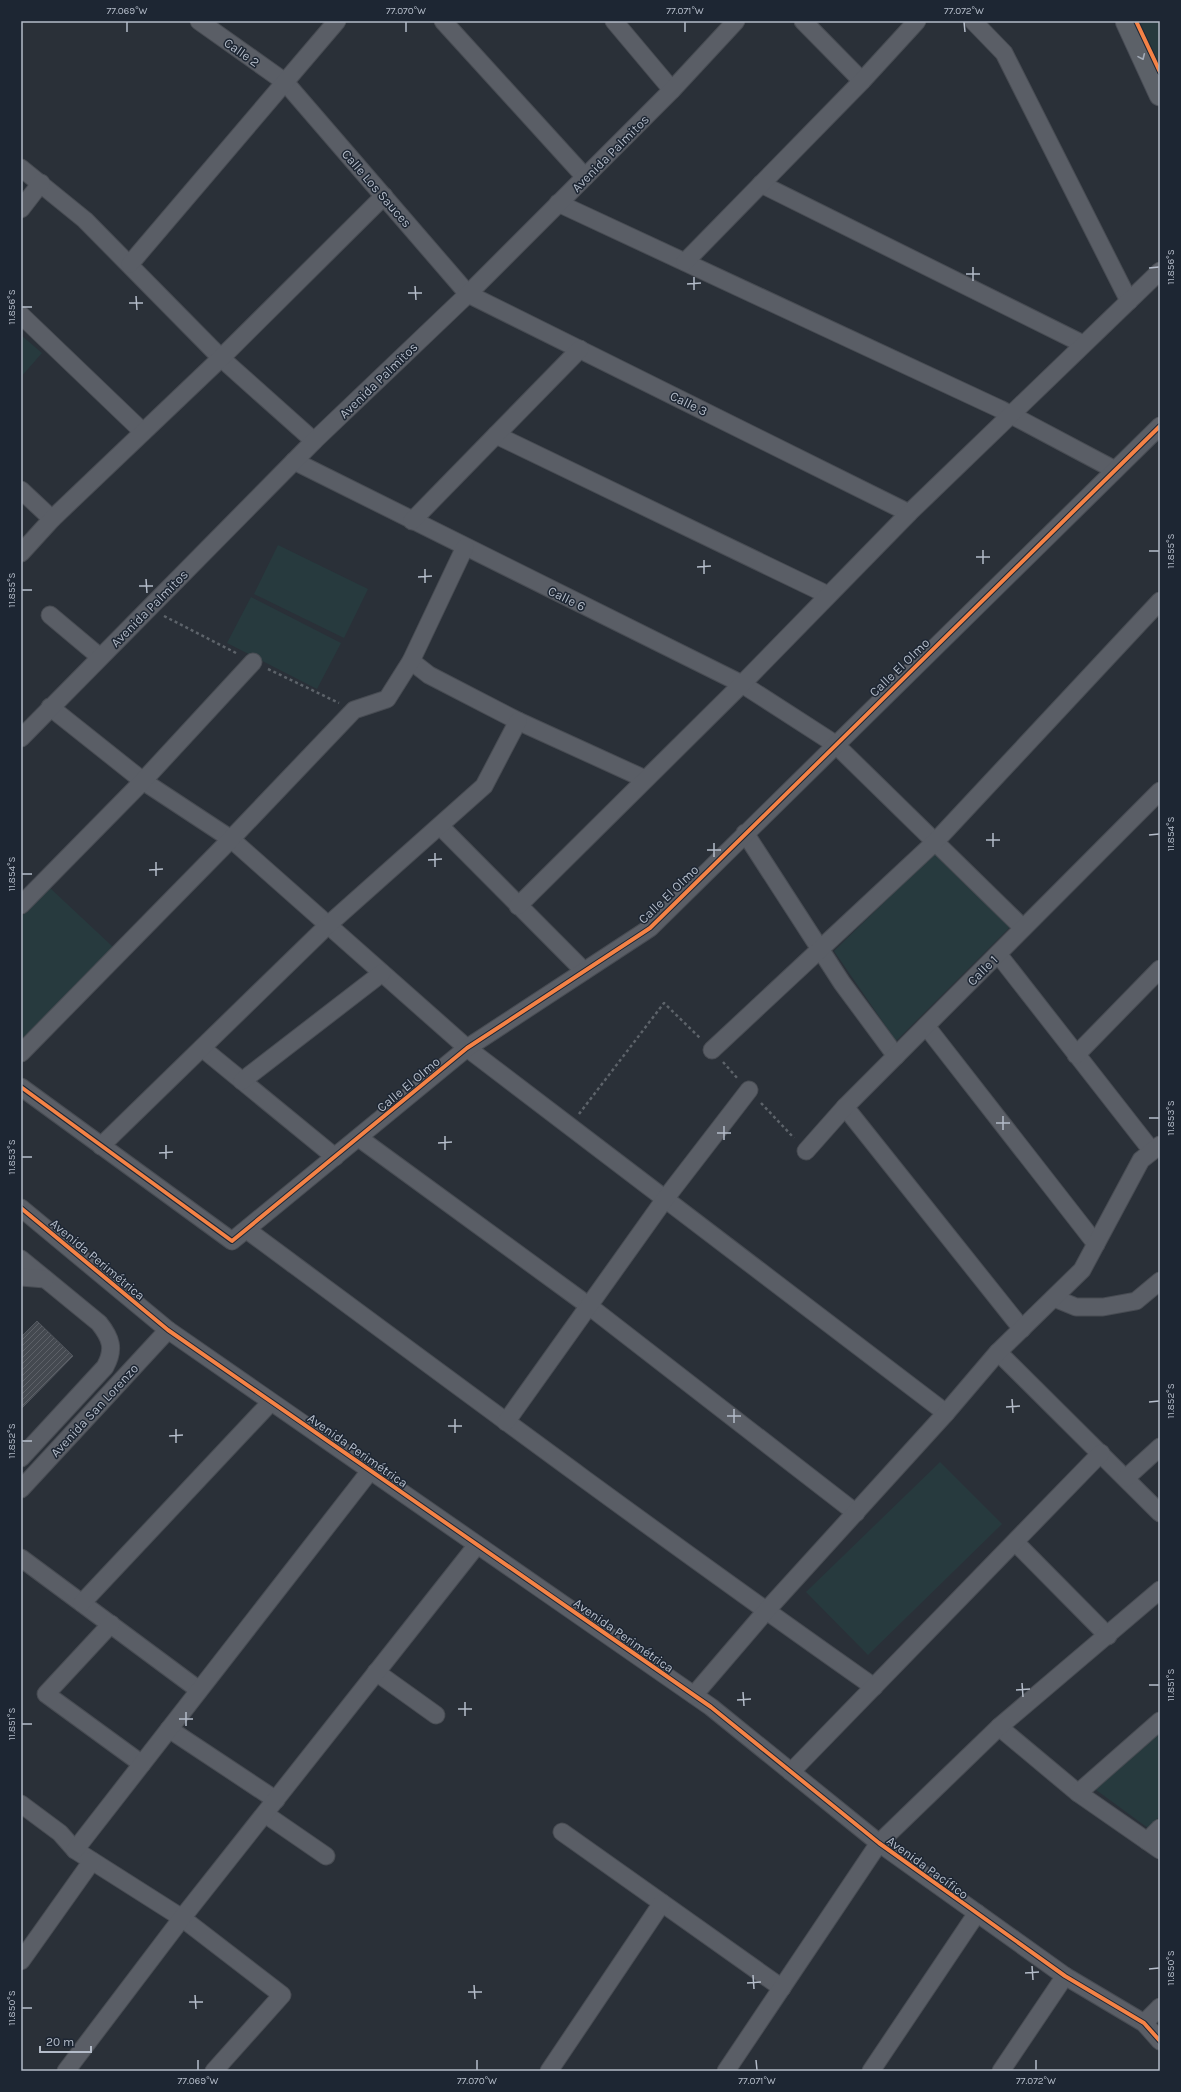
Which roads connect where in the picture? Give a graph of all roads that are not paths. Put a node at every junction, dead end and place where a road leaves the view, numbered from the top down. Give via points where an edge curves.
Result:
1 (199, 21) edge
2 (337, 21) edge
3 (443, 21) edge
4 (614, 21) edge
5 (736, 21) edge
6 (803, 21) edge
7 (917, 21) edge
8 (973, 21) edge
9 (1126, 21) edge
10 (285, 82) junction
11 (862, 82) junction
12 (672, 90) junction
13 (1160, 95) edge
14 (21, 168) edge
15 (585, 177) junction
16 (41, 183) junction
17 (761, 184) junction
18 (384, 196) junction
19 (558, 203) junction
20 (21, 209) edge
21 (684, 262) junction
22 (130, 264) junction
23 (1160, 271) edge
24 (468, 294) junction
25 (1128, 301) junction
26 (21, 315) edge
27 (1083, 344) junction
28 (580, 349) junction
29 (221, 358) junction
30 (1010, 414) junction
31 (1160, 426) edge
32 (143, 432) junction
33 (496, 435) junction
34 (314, 441) junction
35 (294, 461) junction
36 (1115, 470) junction
37 (21, 490) edge
38 (909, 513) junction
39 (52, 519) junction
40 (412, 521) junction
41 (465, 547) junction
42 (21, 553) edge
43 (828, 595) junction
44 (1160, 601) edge
45 (50, 615) dead end
46 (100, 658) junction
47 (411, 661) junction
48 (253, 662) dead end
49 (742, 684) junction
50 (50, 707) junction
51 (518, 721) junction
52 (21, 738) edge
53 (835, 744) junction
54 (645, 778) junction
55 (143, 781) junction
56 (1160, 791) edge
57 (440, 826) junction
58 (745, 833) junction
59 (231, 840) junction
60 (936, 842) junction
61 (21, 905) edge
62 (518, 906) junction
63 (328, 925) junction
64 (1023, 928) junction
65 (821, 950) junction
66 (998, 954) junction
67 (1160, 969) edge
68 (584, 972) junction
69 (382, 973) junction
70 (926, 1026) junction
71 (202, 1048) junction
72 (467, 1048) junction
73 (712, 1050) road end
74 (21, 1053) edge
75 (1076, 1055) junction
76 (896, 1056) junction
77 (242, 1081) junction
78 (21, 1087) edge
79 (749, 1090) road end
80 (845, 1107) junction
81 (359, 1138) junction
82 (101, 1146) junction
83 (1156, 1148) edge
84 (806, 1150) road end
85 (336, 1157) junction
86 (665, 1198) junction
87 (21, 1208) edge
88 (247, 1230) junction
89 (1096, 1244) junction
90 (21, 1258) edge
91 (21, 1277) edge
92 (45, 1279) junction
93 (1160, 1281) edge
94 (1054, 1298) junction
95 (589, 1306) junction
96 (1022, 1329) junction
97 (168, 1330) junction
98 (998, 1352) junction
99 (271, 1402) junction
100 (946, 1413) junction
101 (506, 1422) junction
102 (1160, 1447) edge
103 (1101, 1453) junction
104 (21, 1458) edge
105 (370, 1470) junction
106 (1126, 1478) junction
107 (21, 1489) edge
108 (856, 1512) junction
109 (1160, 1513) edge
110 (1015, 1542) junction
111 (477, 1545) junction
112 (21, 1558) edge
113 (1160, 1590) edge
114 (82, 1603) junction
115 (766, 1611) junction
116 (110, 1624) junction
117 (1108, 1636) junction
118 (376, 1672) junction
119 (874, 1687) junction
120 (199, 1690) junction
121 (694, 1695) junction
122 (436, 1715) dead end
123 (1160, 1721) edge
124 (999, 1727) junction
125 (169, 1729) junction
126 (142, 1764) junction
127 (791, 1772) junction
128 (1078, 1793) junction
129 (276, 1800) junction
130 (21, 1804) edge
131 (265, 1814) junction
132 (1160, 1828) edge
133 (562, 1832) dead end
134 (878, 1843) junction
135 (1153, 1845) edge
136 (75, 1850) junction
137 (326, 1856) dead end
138 (92, 1861) junction
139 (662, 1903) junction
140 (977, 1913) junction
141 (182, 1918) junction
142 (21, 1961) edge
143 (1065, 1976) junction
144 (782, 1988) junction
145 (1160, 2007) edge
146 (1144, 2023) junction
147 (1160, 2041) edge
148 (66, 2071) edge
149 (214, 2071) edge
150 (549, 2071) edge
151 (726, 2071) edge
152 (871, 2071) edge
153 (1001, 2071) edge

1 - 10 street, Calle 2
2 - 10 street
3 - 15 street
4 - 12 street
5 - 12 street, Avenida Palmitos
6 - 11 street
7 - 11 street
8 - 25 street via 1004,53
9 -> 13 main road
10 - 18 street, Calle Los Sauces
10 - 22 street
11 - 17 street
12 - 15 street, Avenida Palmitos
14 - 16 street
15 - 19 street, Avenida Palmitos
16 - 20 street
16 - 22 street via 86,220
17 - 21 street
17 - 27 street
18 - 24 street, Calle Los Sauces
18 - 29 street
19 - 21 street
19 - 24 street, Avenida Palmitos
21 - 30 street
22 - 29 street
23 - 25 street
24 - 28 street, Calle 3
24 - 34 street, Avenida Palmitos
25 - 27 street
26 - 32 street
27 - 30 street
28 - 33 street
28 - 38 street, Calle 3
29 - 32 street
29 - 34 street
30 - 36 street
30 - 38 street
31 - 36 street, Calle El Olmo
32 - 39 street
33 - 40 street
33 - 43 street
34 - 35 street, Avenida Palmitos
35 - 40 street, Calle 6
35 - 46 street, Avenida Palmitos
36 - 53 street, Calle El Olmo
37 - 39 street
38 - 43 street
39 - 42 street
40 - 41 street, Calle 6
41 - 47 street
41 - 49 street, Calle 6
43 - 49 street
44 - 60 street
45 - 46 street
46 - 50 street, Avenida Palmitos
47 - 51 street via 429,675
47 - 59 street via 387,699 354,710
48 - 55 street
49 - 53 street, Calle 6
49 - 54 street
50 - 52 street, Avenida Palmitos
50 - 55 street
51 - 54 street
51 - 57 street via 484,786
53 - 58 street, Calle El Olmo
53 - 60 street, Calle 6
54 - 62 street
55 - 59 street
55 - 61 street
56 - 64 street, Calle 1
57 - 62 street
57 - 63 street
58 - 65 street
58 - 68 street, Calle El Olmo via 650,928
59 - 63 street
59 - 74 street
60 - 64 street, Calle 6
60 - 65 street
62 - 68 street
63 - 69 street
63 - 71 street
64 - 66 street, Calle 1
65 - 73 street
65 - 76 street
66 - 70 street, Calle 1
66 - 75 street
67 - 75 street
68 - 72 street, Calle El Olmo
69 - 72 street
69 - 77 street
70 - 76 street, Calle 1
70 - 89 street
71 - 77 street
71 - 82 street
72 - 81 street, Calle El Olmo
72 - 86 street
75 - 83 street
76 - 80 street, Calle 1
77 - 85 street
78 - 82 street
79 - 86 street
80 - 84 street, Calle 1
80 - 96 street
81 - 85 street, Calle El Olmo
81 - 95 street
82 - 88 street, Calle El Olmo via 232,1241
83 - 89 street via 1141,1160
85 - 88 street, Calle El Olmo
86 - 95 street
86 - 100 street
87 - 97 street, Avenida Perimétrica
88 - 101 street
89 - 94 street via 1082,1270
90 - 92 street
91 - 92 street
92 - 104 street via 99,1323 112,1344 111,1356 105,1367
93 - 94 street via 1136,1301 1103,1307 1076,1307
94 - 96 street
95 - 101 street
95 - 108 street
96 - 98 street
97 - 99 street, Avenida Perimétrica
97 - 107 street, Avenida San Lorenzo
98 - 100 street
98 - 103 street
99 - 105 street, Avenida Perimétrica
99 - 114 street
100 - 108 street
101 - 115 street
102 - 106 street
103 - 106 street
103 - 110 street
105 - 111 street, Avenida Perimétrica
105 - 120 street
106 - 109 street
108 - 115 street
110 - 117 street
110 - 119 street
111 - 118 street
111 - 121 street, Avenida Perimétrica
112 - 114 street
113 - 117 street
114 - 116 street
115 - 119 street
115 - 121 street
116 - 120 street
116 - 126 street via 46,1694
117 - 124 street
118 - 122 street
118 - 129 street
119 - 127 street
120 - 125 street
121 - 127 street, Avenida Pacífico
123 - 128 street
124 - 128 street
124 - 134 street
125 - 126 street
125 - 129 street
126 - 136 street
127 - 134 street, Avenida Pacífico
128 - 135 street
129 - 131 street
130 - 136 street via 60,1833
131 - 137 street
131 - 141 street
132 - 135 street
133 - 139 street
134 - 140 street, Avenida Pacífico
134 - 144 street
136 - 138 street
138 - 141 street
138 - 142 street
139 - 144 street
139 - 150 street
140 - 143 street, Avenida Pacífico
140 - 152 street
141 - 148 street
141 - 149 street via 282,1995
143 - 146 street, Avenida Pacífico
143 - 153 street
144 - 151 street
145 - 146 street
146 - 147 street, Avenida Pacífico

